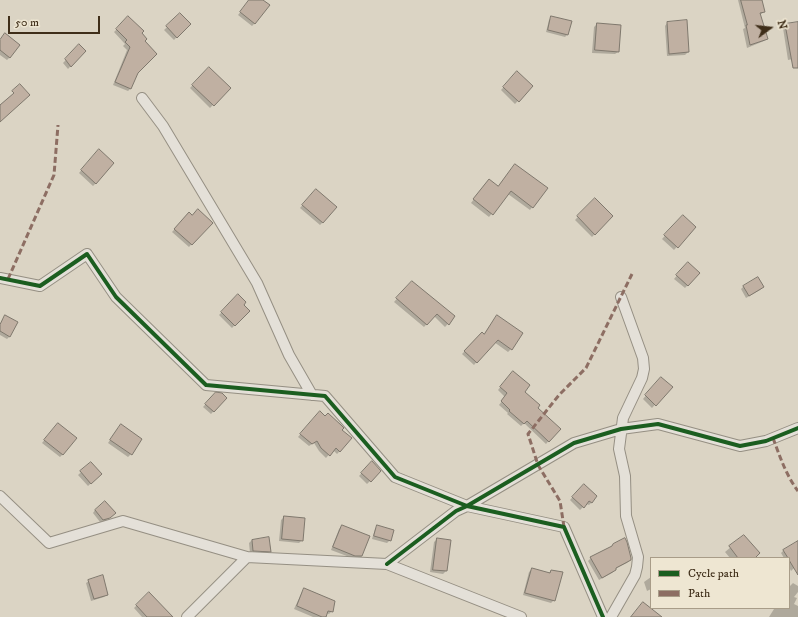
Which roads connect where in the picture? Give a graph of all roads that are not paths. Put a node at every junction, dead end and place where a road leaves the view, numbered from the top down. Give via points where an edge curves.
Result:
1 (142, 98) dead end
2 (0, 278) edge
3 (621, 297) dead end
4 (312, 395) junction
5 (798, 428) edge
6 (621, 429) junction
7 (0, 496) edge
8 (468, 506) junction
9 (247, 557) junction
10 (388, 564) junction
11 (187, 617) edge
12 (521, 617) edge
13 (603, 617) edge
14 (611, 617) edge

1 - 4 street via 163,126 257,283 289,355
2 - 4 street via 40,286 87,254 116,297 206,385
3 - 6 street via 643,358 644,369 623,418
4 - 8 street via 325,396 395,477
5 - 6 street via 766,441 740,446 658,424
6 - 8 street via 574,443
6 - 14 street via 619,449 625,476 626,516 638,557 635,575
7 - 9 street via 49,543 123,520
8 - 10 street via 456,511
8 - 13 street via 564,527
9 - 10 street
9 - 11 street
10 - 12 street

